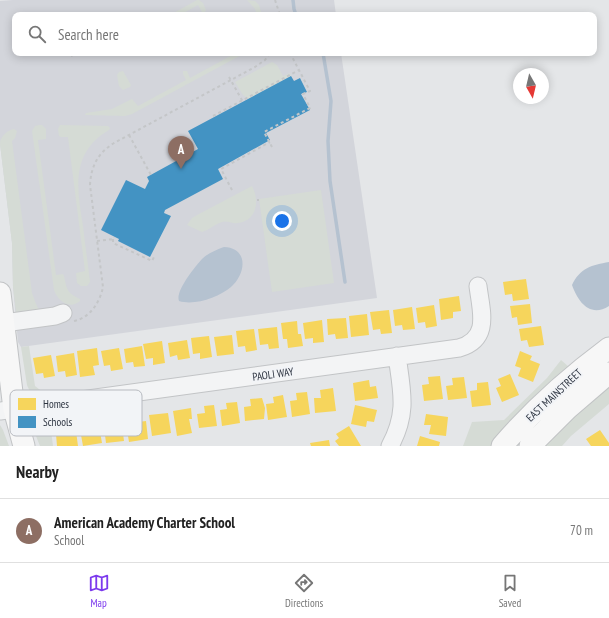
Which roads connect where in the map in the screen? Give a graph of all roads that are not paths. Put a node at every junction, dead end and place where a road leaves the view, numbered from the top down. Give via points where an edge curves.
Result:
1 (478, 286) dead end
2 (0, 293) edge
3 (68, 317) road end
4 (4, 323) junction
5 (609, 348) edge
6 (397, 356) junction
7 (609, 373) edge
8 (142, 391) edge
9 (7, 410) edge
10 (19, 436) edge
11 (24, 446) edge
12 (390, 446) edge
13 (502, 446) edge
14 (530, 446) edge

1 - 6 street, PAOLI WAY via 482,322 480,344
2 - 4 main road
3 - 4 street via 55,316
4 - 9 main road
5 - 13 main road, EAST MAINSTREET via 549,398
6 - 8 street, PAOLI WAY
6 - 12 street via 402,413 398,431
7 - 14 main road, EAST MAINSTREET via 567,409
10 - 11 main road

